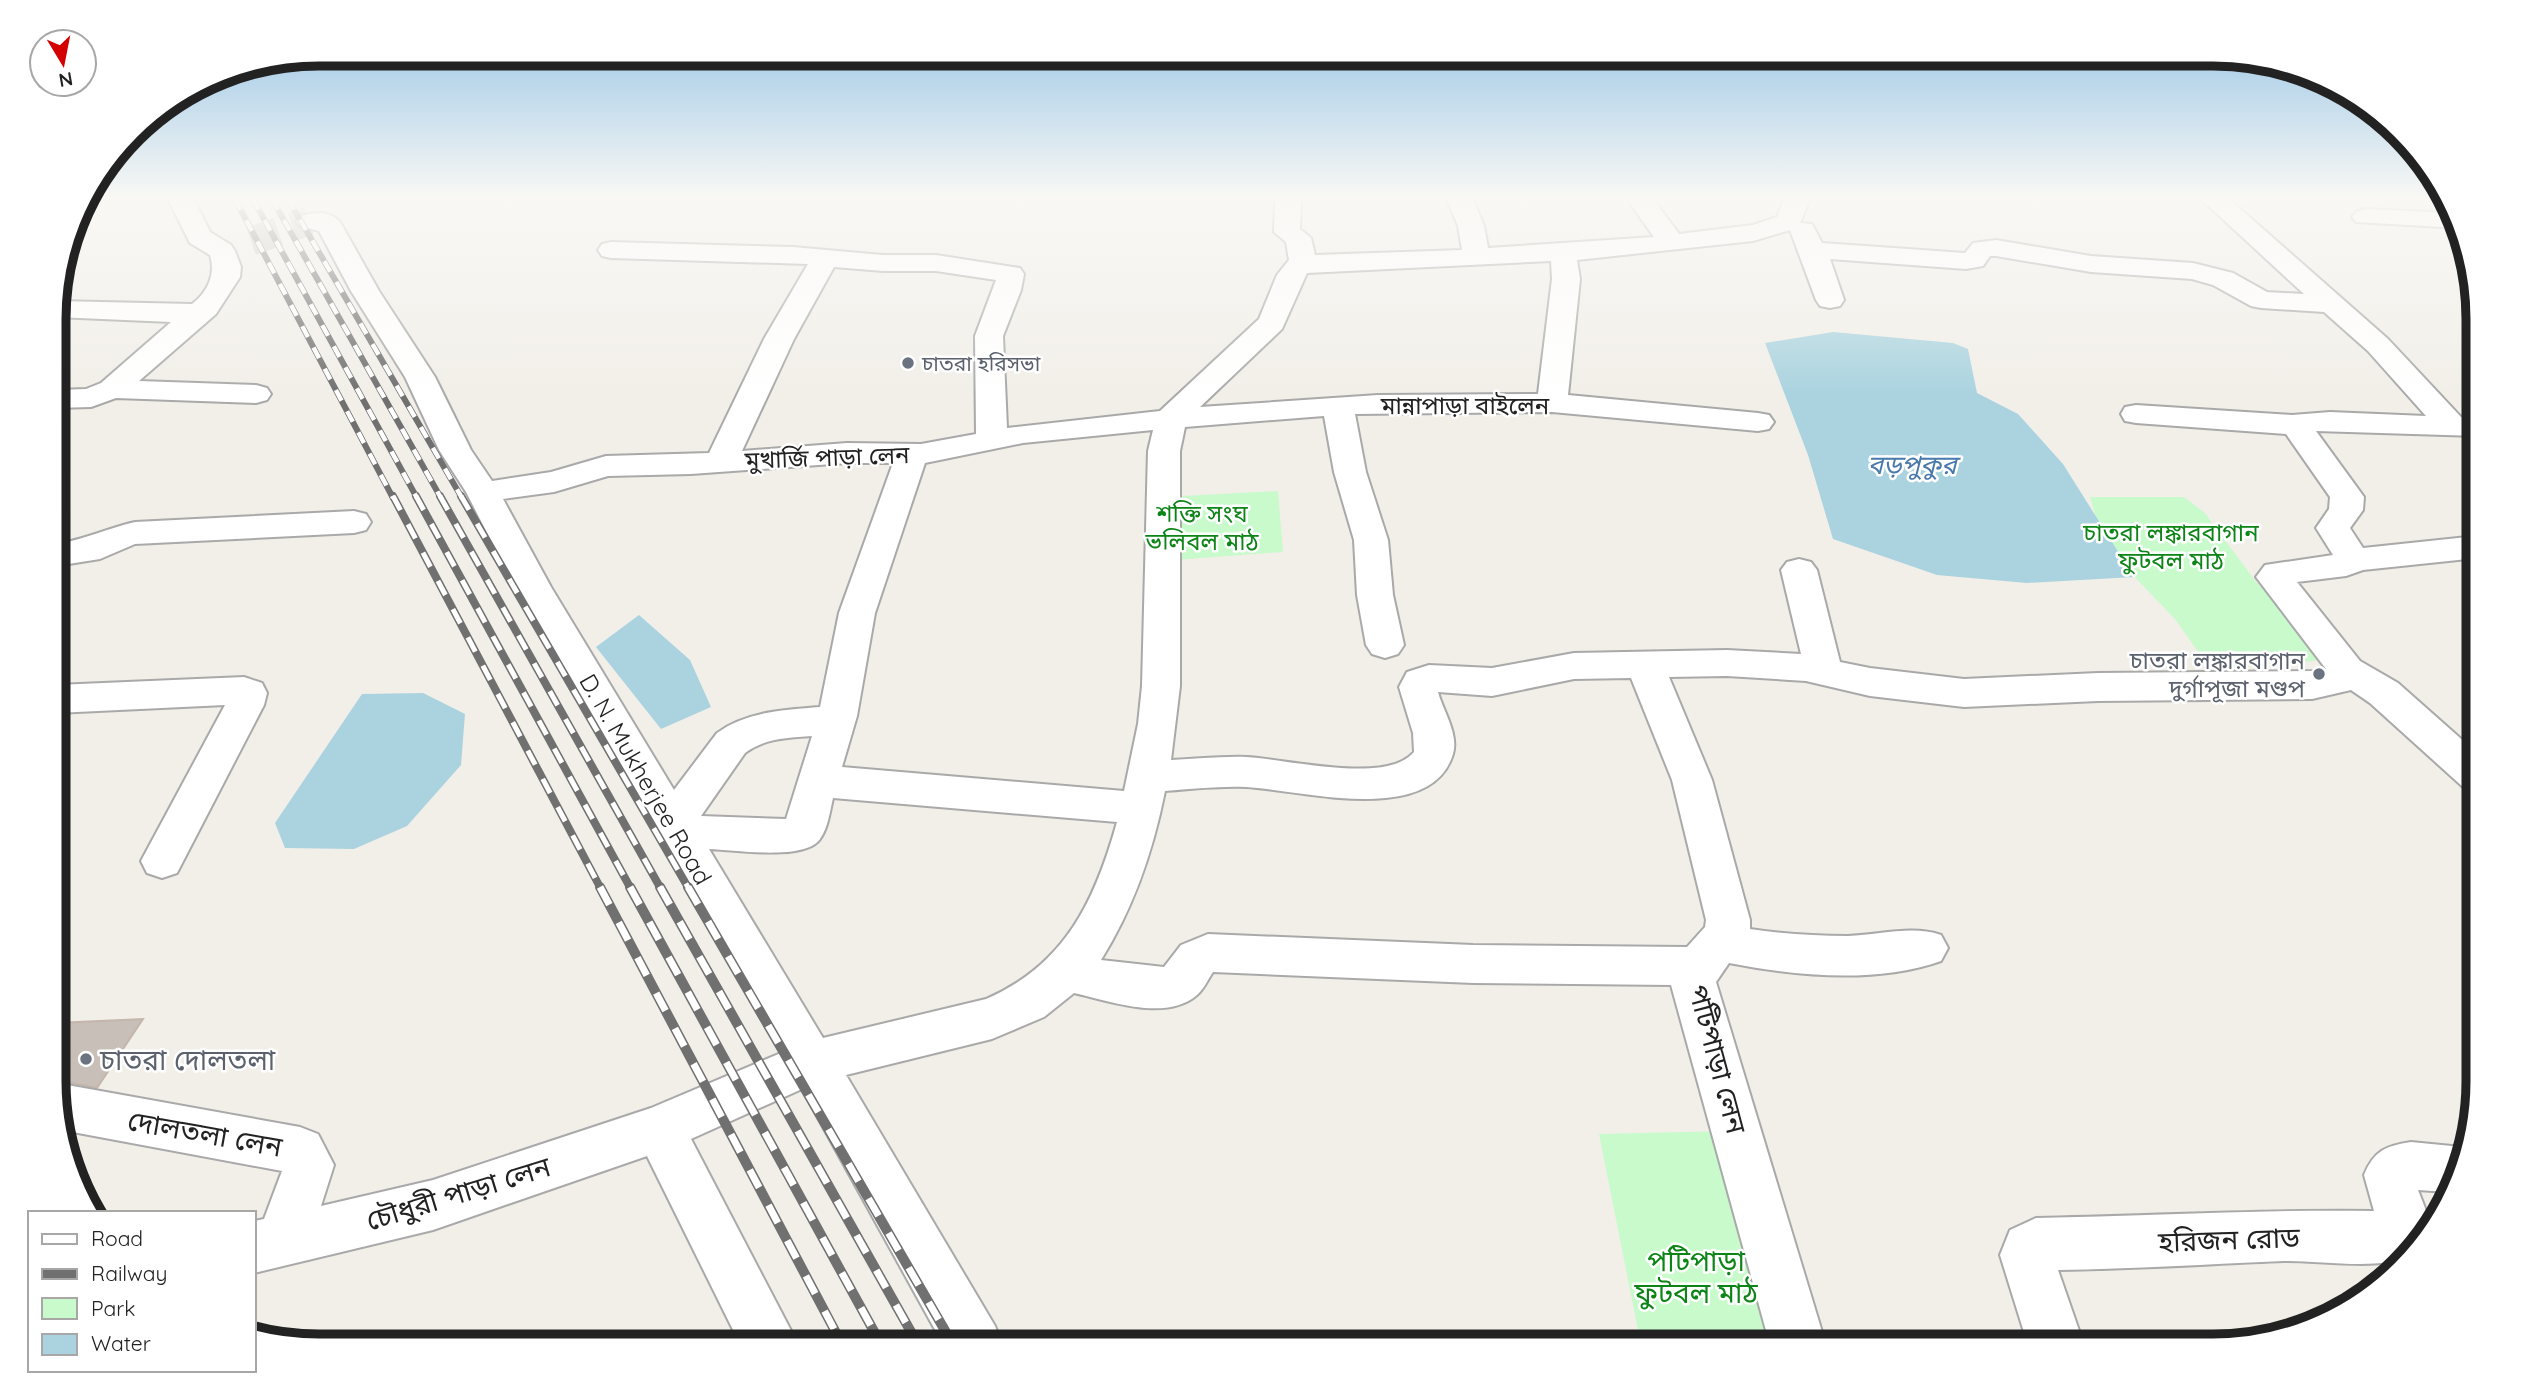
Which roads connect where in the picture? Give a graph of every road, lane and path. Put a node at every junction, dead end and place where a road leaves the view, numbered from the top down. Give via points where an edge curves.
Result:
1 (227, 264) edge
2 (351, 264) edge
3 (821, 264) edge
4 (957, 264) edge
5 (1303, 264) edge
6 (1564, 264) edge
7 (1818, 264) edge
8 (2096, 264) edge
9 (2288, 264) edge
10 (1830, 300) dead end
11 (2333, 304) junction
12 (67, 309) edge
13 (199, 312) junction
14 (112, 389) junction
15 (256, 394) dead end
16 (66, 399) edge
17 (1552, 403) junction
18 (1338, 407) junction
19 (2136, 414) dead end
20 (1171, 417) junction
21 (1758, 422) dead end
22 (2297, 425) junction
23 (2465, 427) edge
24 (992, 438) junction
25 (912, 455) junction
26 (721, 461) junction
27 (483, 492) junction
28 (354, 522) dead end
29 (2466, 548) edge
30 (66, 554) edge
31 (2354, 560) junction
32 (1799, 570) dead end
33 (1385, 645) dead end
34 (1645, 665) junction
35 (2347, 670) junction
36 (1824, 671) junction
37 (66, 699) edge
38 (838, 716) junction
39 (2466, 766) edge
40 (820, 772) junction
41 (1145, 792) junction
42 (675, 827) junction
43 (162, 860) dead end
44 (1925, 948) dead end
45 (1709, 954) junction
46 (1065, 972) junction
47 (812, 1062) junction
48 (68, 1108) edge
49 (659, 1129) junction
50 (2449, 1169) edge
51 (268, 1244) edge
52 (765, 1334) edge
53 (968, 1334) edge
54 (1794, 1334) edge
55 (2052, 1334) edge

1 - 13 street via 226,277
2 - 27 street, D. N. Mukherjee Road
3 - 26 street via 779,339
4 - 24 street via 1010,274 989,336
5 - 20 street via 1291,275 1272,323
6 - 17 street
7 - 10 street
8 - 11 street via 2193,271 2223,279 2262,300
9 - 11 street
11 - 23 street
12 - 13 street
13 - 14 street
14 - 15 street
14 - 16 street via 86,399
17 - 18 street, মান্নাপাড়া বাইলেন
17 - 21 street, মান্নাপাড়া বাইলেন
18 - 20 street, মান্নাপাড়া বাইলেন
18 - 33 street via 1350,472 1374,554 1375,595
19 - 22 street
20 - 24 street, মুখার্জি পাড়া লেন
20 - 41 street, চৌধুরী পাড়া লেন via 1164,451 1160,705
22 - 23 street via 2330,421
22 - 31 street via 2347,497 2346,510 2333,528
24 - 25 street, মুখার্জি পাড়া লেন
25 - 26 street, মুখার্জি পাড়া লেন via 856,453
25 - 38 street via 857,613
26 - 27 street, মুখার্জি পাড়া লেন via 606,466 554,482
27 - 42 street, D. N. Mukherjee Road via 533,587
28 - 30 street via 135,533 84,553
29 - 31 street
31 - 35 street via 2346,565 2274,574
32 - 36 street
34 - 36 street via 1781,665
34 - 41 street via 1574,666 1492,681 1429,678 1420,682 1434,752 1420,771 1392,783 1223,772
34 - 45 street, পটিপাড়া লেন via 1692,780 1728,920 1729,926
35 - 36 street via 2343,679 2312,685 1964,692 1881,684
35 - 39 street via 2384,693
37 - 43 street via 248,694
38 - 40 street
38 - 42 street via 742,734
40 - 41 street via 831,782
40 - 42 street via 804,830 796,836
41 - 46 street, চৌধুরী পাড়া লেন via 1113,898
42 - 47 street, D. N. Mukherjee Road
44 - 45 street via 1893,953
45 - 46 street via 1473,964 1208,953 1195,959 1173,986 1162,987
45 - 54 street, পটিপাড়া লেন via 1693,982
46 - 47 street, চৌধুরী পাড়া লেন via 1018,1010
47 - 49 street, চৌধুরী পাড়া লেন
47 - 53 street, D. N. Mukherjee Road
48 - 51 street, দোলতলা লেন via 300,1151 309,1165 307,1174
49 - 51 street, চৌধুরী পাড়া লেন via 408,1213
49 - 52 street
50 - 55 street, হরিজন রোড via 2395,1168 2390,1183 2404,1220 2399,1234 2388,1237 2287,1235 2036,1244 2027,1255

